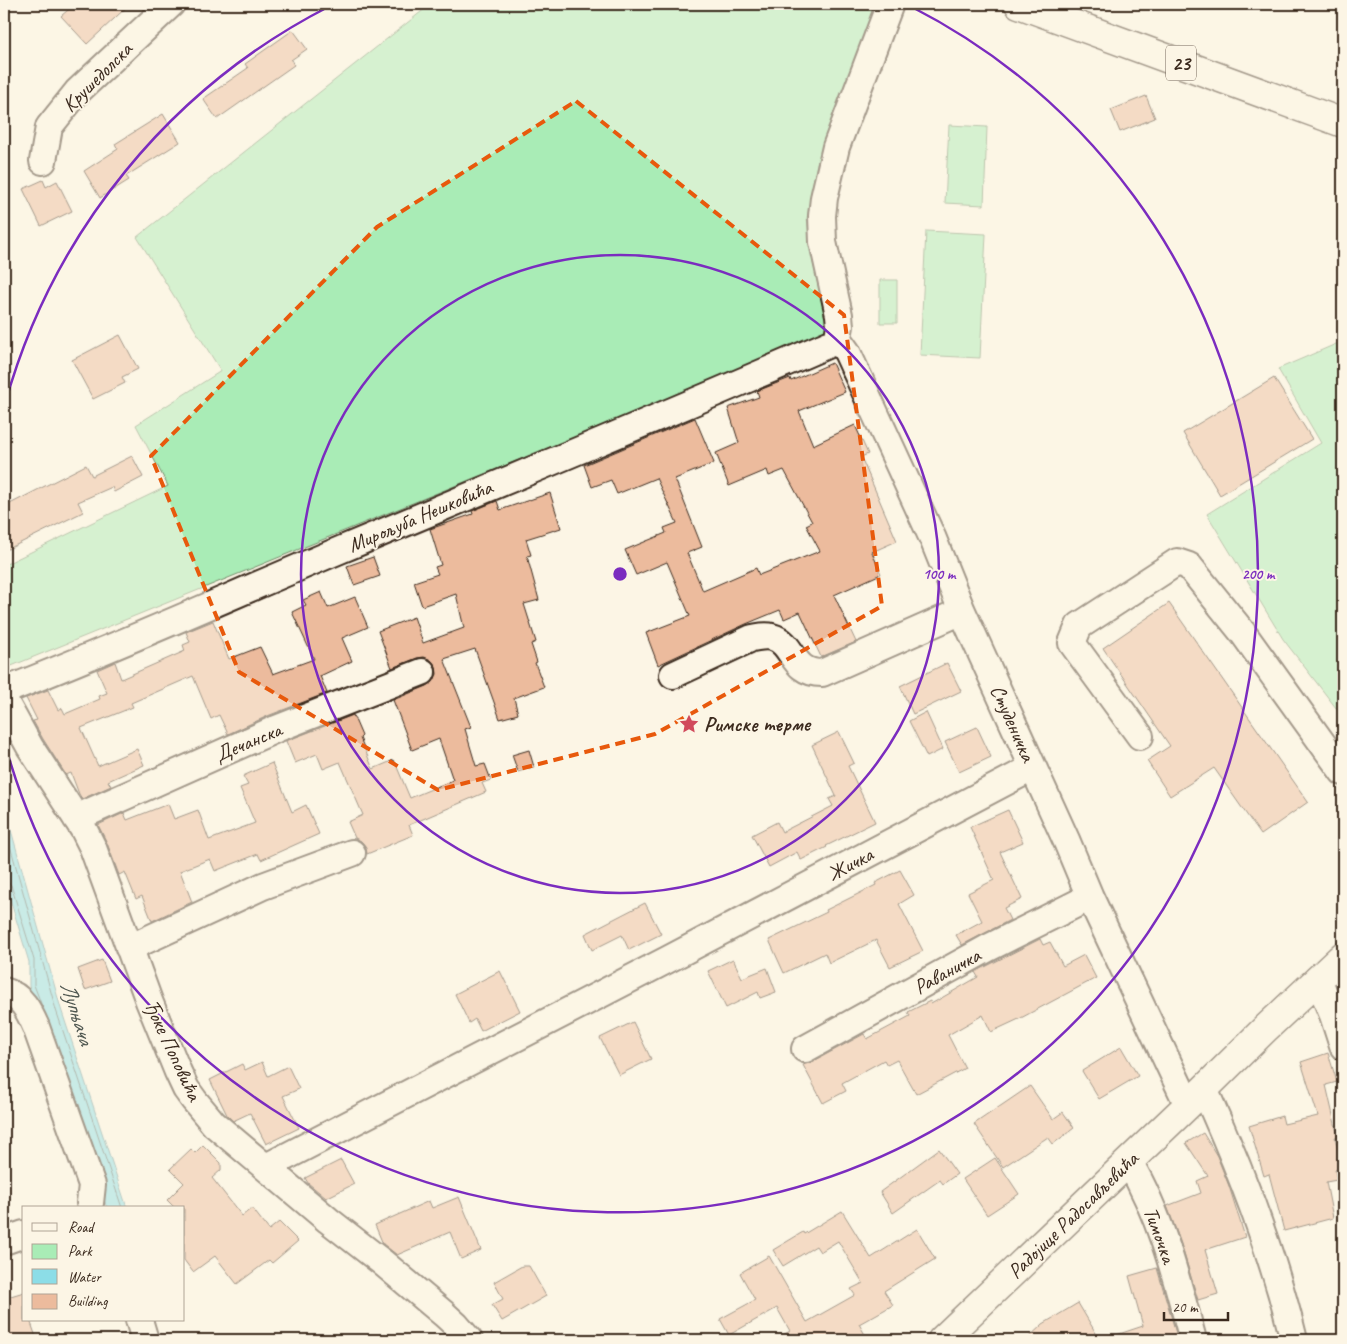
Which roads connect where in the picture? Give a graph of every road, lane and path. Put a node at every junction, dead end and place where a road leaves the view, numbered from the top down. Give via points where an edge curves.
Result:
1 (171, 4) edge
2 (890, 4) edge
3 (1025, 5) edge
4 (1343, 123) edge
5 (43, 161) dead end
6 (837, 342) junction
7 (962, 611) junction
8 (422, 672) dead end
9 (673, 675) dead end
10 (4, 691) edge
11 (4, 700) edge
12 (1140, 736) dead end
13 (1032, 768) junction
14 (1343, 772) edge
15 (76, 818) junction
16 (352, 853) dead end
17 (1090, 897) junction
18 (129, 948) junction
19 (1343, 956) edge
20 (1318, 979) junction
21 (7, 992) edge
22 (1343, 1046) edge
23 (805, 1049) dead end
24 (1196, 1097) junction
25 (1129, 1162) junction
26 (266, 1167) junction
27 (90, 1206) edge
28 (22, 1235) edge
29 (4, 1241) edge
30 (140, 1322) edge
31 (145, 1340) edge
32 (469, 1340) edge
33 (942, 1340) edge
34 (1193, 1340) edge
35 (1294, 1340) edge

1 - 5 street, Крушедолска via 77,92 48,127
2 - 6 street via 836,147 824,198 823,242 839,315
3 - 4 main road, 23
6 - 7 street, Студеничка via 847,352 933,539
6 - 10 street, Мирољуба Нешковића
7 - 9 street via 822,673 806,671 779,640 763,636 752,638
7 - 13 street, Студеничка
8 - 15 street, Дечанска via 276,729
11 - 15 street, Ђоке Поповића
12 - 14 street via 1072,643 1079,626 1177,562 1188,566 1242,633
13 - 17 street, Студеничка
13 - 26 street, Жичка
15 - 18 street, Ђоке Поповића via 93,848
16 - 18 street via 263,886
17 - 23 street, Раваничка via 988,948
17 - 24 street, Студеничка
18 - 26 street, Ђоке Поповића via 186,1089 214,1124
19 - 20 main road, Радојице Радосављевића
20 - 22 street
20 - 24 main road, Радојице Радосављевића
21 - 27 street via 26,1006 36,1027 92,1185
24 - 25 main road, Радојице Радосављевића
24 - 35 street via 1219,1122 1248,1192
25 - 33 main road, Радојице Радосављевића
25 - 34 street, Тимочка via 1166,1247
26 - 32 street, Ђоке Поповића via 437,1308
28 - 29 street
30 - 31 street

